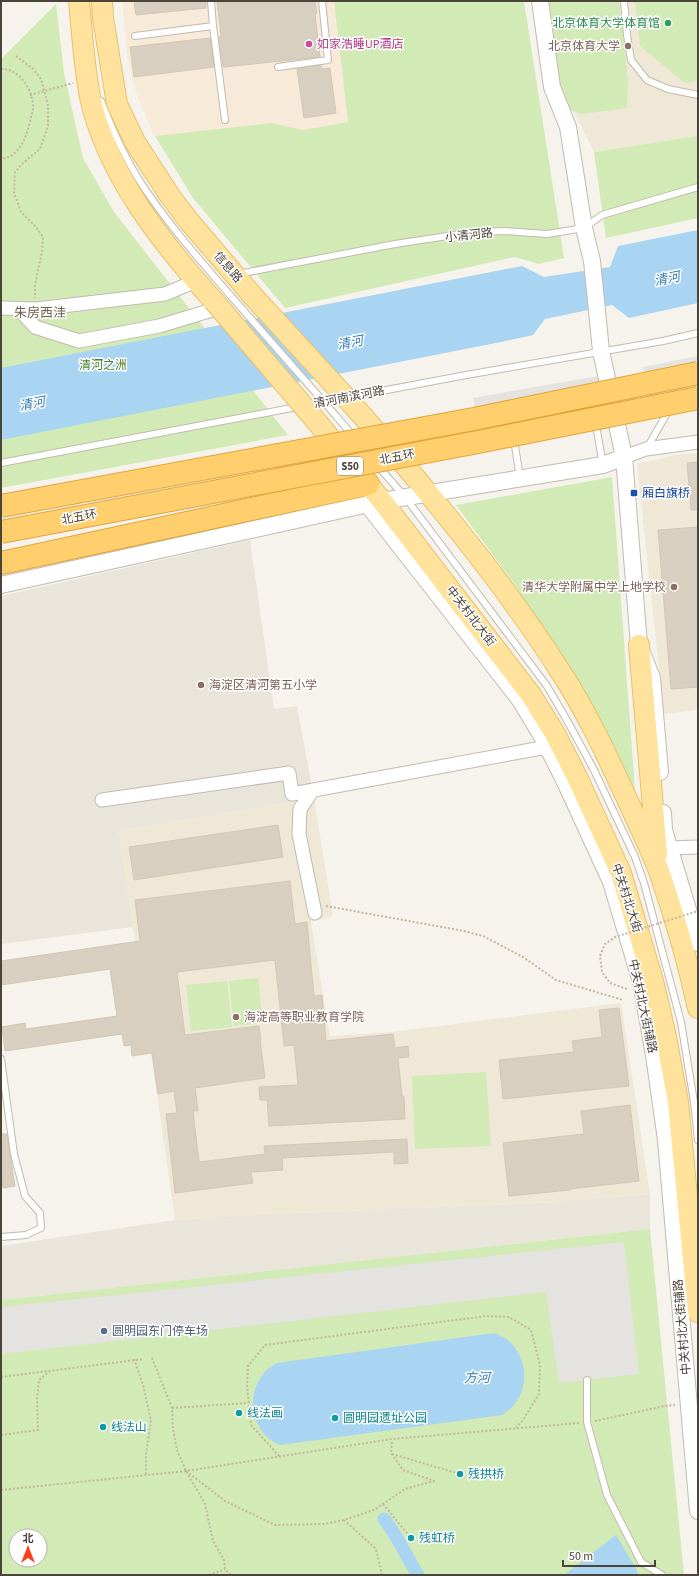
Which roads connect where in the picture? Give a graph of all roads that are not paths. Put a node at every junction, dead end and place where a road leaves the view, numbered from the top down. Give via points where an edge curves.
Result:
1 (79, 1) edge
2 (102, 1) edge
3 (211, 1) edge
4 (322, 1) edge
5 (540, 1) edge
6 (624, 1) edge
7 (213, 26) junction
8 (135, 36) dead end
9 (278, 67) dead end
10 (86, 71) junction
11 (698, 95) edge
12 (117, 104) junction
13 (225, 120) dead end
14 (126, 156) junction
15 (698, 187) edge
16 (584, 228) junction
17 (234, 275) junction
18 (196, 280) junction
19 (221, 301) junction
20 (1, 308) edge
21 (19, 308) junction
22 (698, 333) edge
23 (601, 351) junction
24 (698, 373) edge
25 (698, 398) edge
26 (666, 415) dead end
27 (597, 431) dead end
28 (698, 442) edge
29 (515, 446) dead end
30 (362, 447) dead end
31 (646, 449) junction
32 (367, 453) dead end
33 (624, 457) junction
34 (1, 463) edge
35 (603, 465) junction
36 (520, 479) junction
37 (429, 493) junction
38 (372, 496) junction
39 (405, 497) junction
40 (1, 506) edge
41 (1, 532) edge
42 (1, 563) edge
43 (1, 585) edge
44 (639, 645) junction
45 (547, 747) junction
46 (313, 790) junction
47 (102, 800) dead end
48 (698, 847) edge
49 (670, 848) junction
50 (658, 870) junction
51 (314, 908) road end
52 (698, 942) edge
53 (698, 1008) edge
54 (1, 1059) edge
55 (698, 1140) edge
56 (1, 1237) edge
57 (698, 1312) edge
58 (587, 1380) dead end
59 (698, 1511) edge
60 (662, 1575) edge

1 - 10 main road, 信息路
2 - 12 main road, 信息路
3 - 7 lane
4 - 9 lane via 328,60
5 - 16 street via 552,87 568,127
6 - 11 lane via 631,60 647,80 668,89
7 - 8 lane
7 - 13 lane
10 - 14 lane, 信息路
10 - 18 main road, 信息路 via 101,133 113,163 128,191 157,232
12 - 14 lane
12 - 17 main road, 信息路 via 135,142 170,196
14 - 19 lane, 信息路
15 - 16 lane, 小清河路 via 602,215
16 - 17 lane, 小清河路 via 547,234 474,232 395,244
16 - 23 street via 592,261
17 - 37 main road, 信息路, bridge
18 - 19 main road, 信息路
18 - 21 street via 165,294 36,309
19 - 21 street via 159,326 79,341 35,327
19 - 30 lane, 信息路, bridge via 337,417
19 - 38 main road, 信息路, bridge
20 - 21 street
22 - 23 lane, 清河南滨河路
23 - 33 street
23 - 34 lane, 清河南滨河路
24 - 40 highway, 北五环 / S50, bridge via 474,419
25 - 41 highway, 北五环 / S50, bridge
26 - 31 lane
27 - 35 lane
28 - 31 street
29 - 36 lane
31 - 33 street
32 - 39 lane
33 - 35 street
33 - 44 street
35 - 36 street
36 - 37 street
37 - 39 street
37 - 50 main road via 511,599 563,675 609,758
38 - 39 street
38 - 42 highway
38 - 43 street
38 - 45 street, 中关村北大街辅路 via 520,700
38 - 57 main road, 中关村北大街 via 531,694 554,732 621,872 653,981 678,1102
39 - 55 lane, 中关村北大街 via 547,686 594,770 635,857 681,1022
44 - 49 street via 652,678 664,830
44 - 50 main road
45 - 46 street
45 - 59 street, 中关村北大街辅路 via 611,882 641,982 666,1140
46 - 47 street via 292,794 289,773
46 - 51 street via 300,809 299,834
48 - 49 street
49 - 52 street
50 - 53 main road via 692,978
54 - 56 lane via 14,1154 25,1196 40,1213 41,1228 26,1235
58 - 60 lane via 587,1422 607,1495 641,1562

